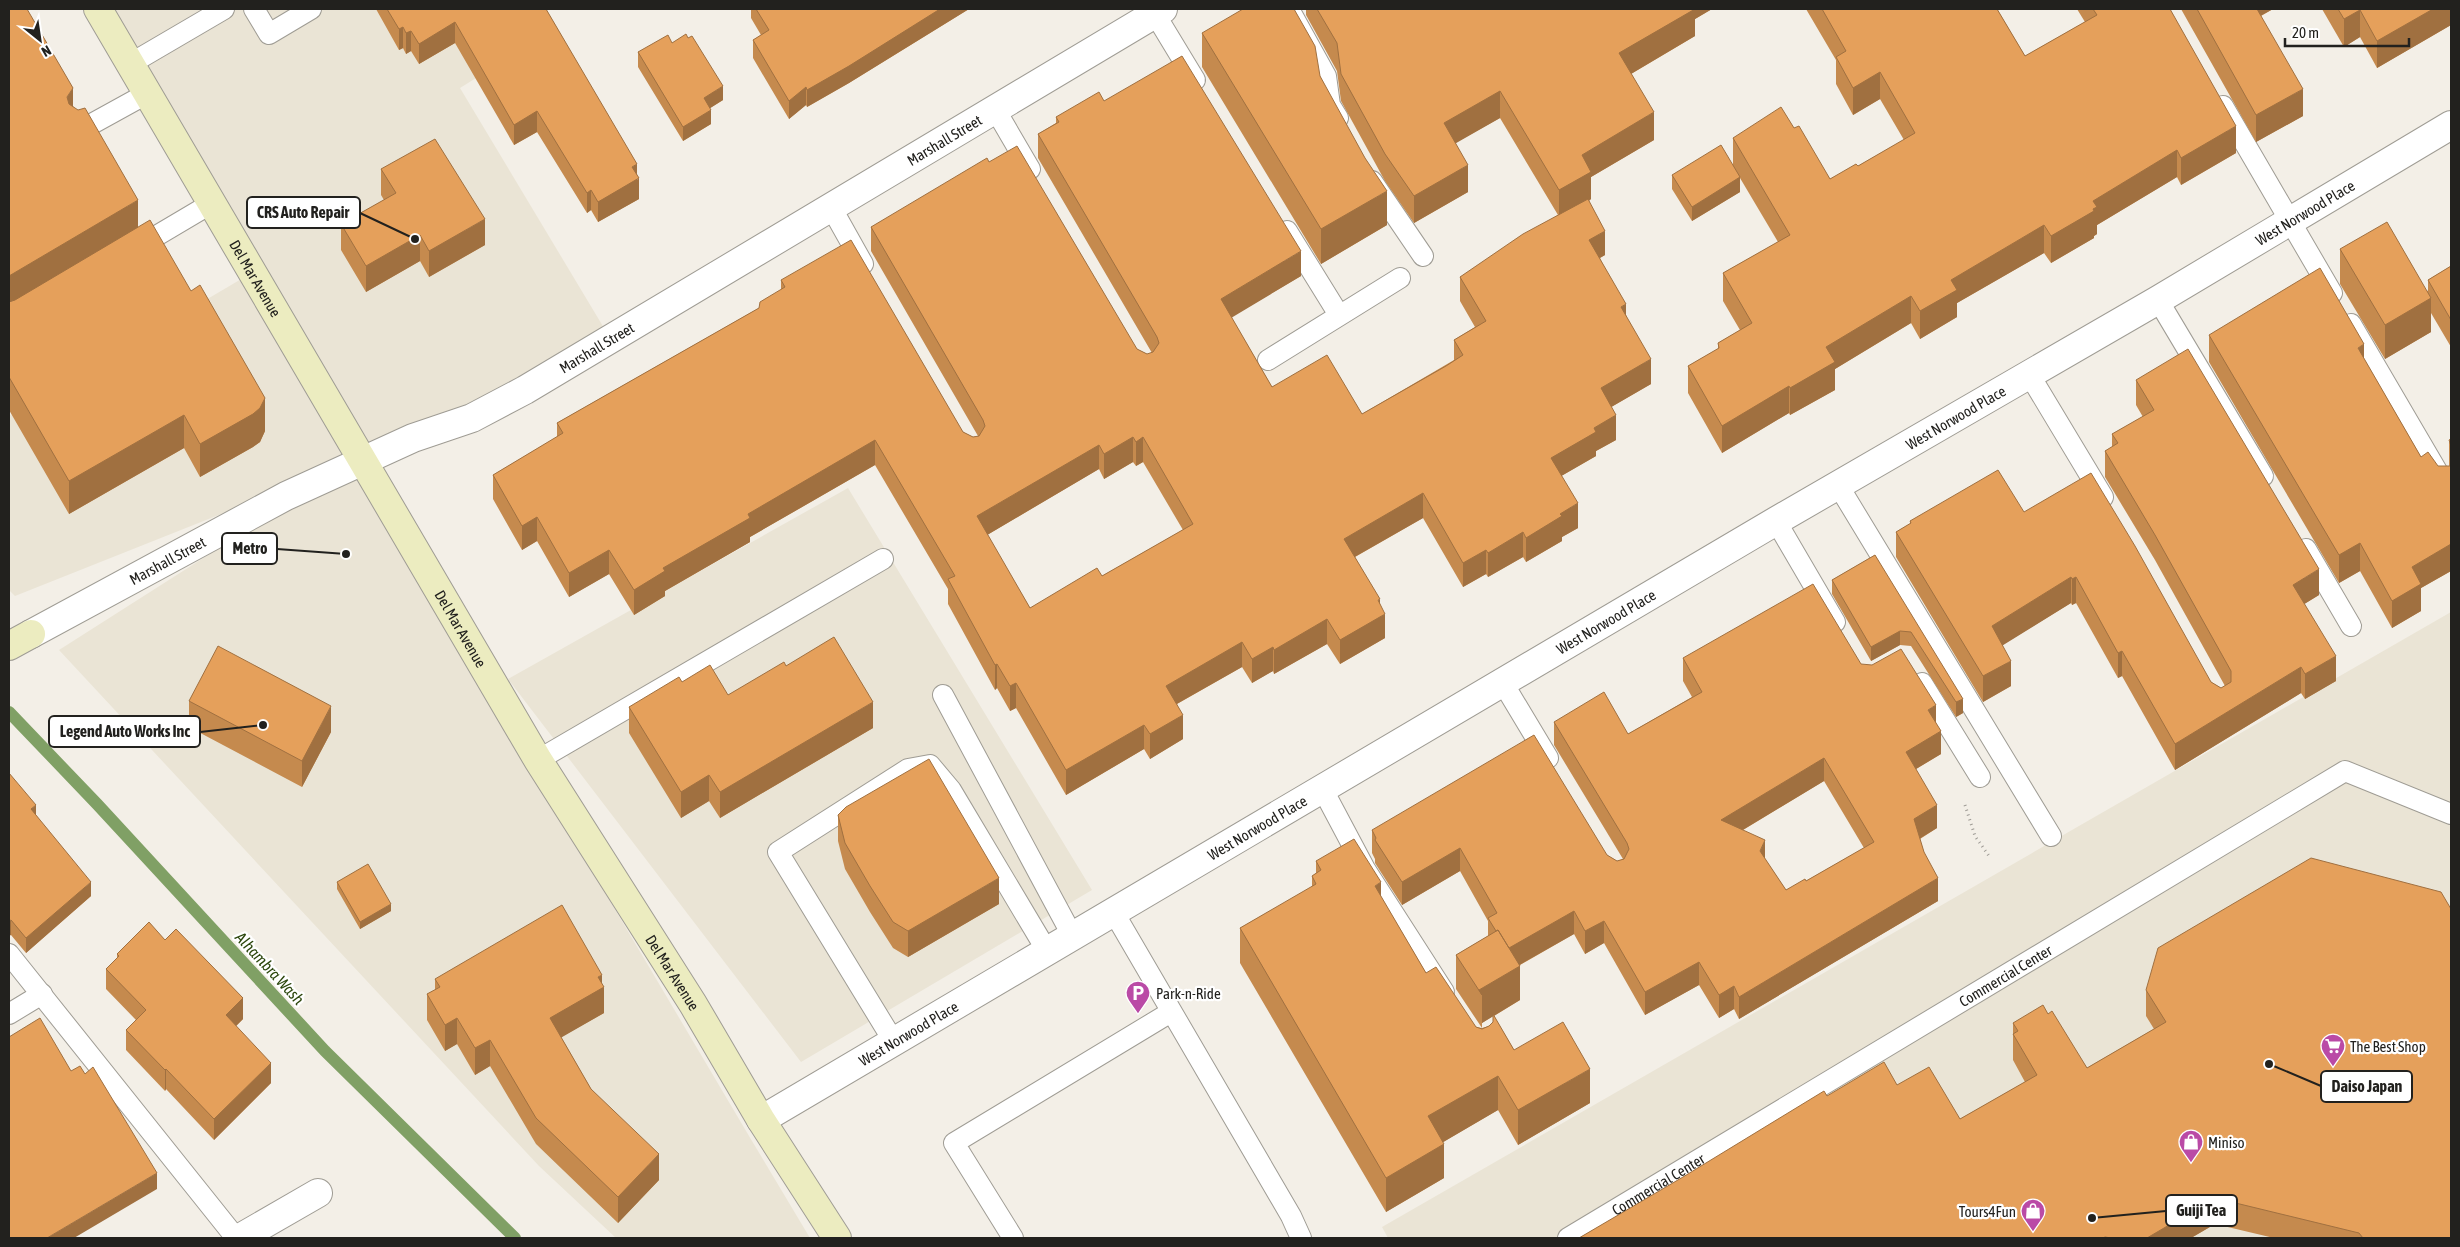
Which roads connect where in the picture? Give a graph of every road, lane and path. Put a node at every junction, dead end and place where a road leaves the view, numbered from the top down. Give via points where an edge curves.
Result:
1 (98, 9) edge
2 (224, 9) edge
3 (254, 9) edge
4 (311, 9) edge
5 (1289, 9) edge
6 (1159, 11) edge
7 (196, 16) edge
8 (130, 64) junction
9 (148, 93) junction
10 (2215, 93) edge
11 (1206, 98) edge
12 (995, 109) junction
13 (2451, 125) edge
14 (79, 131) edge
15 (1348, 138) edge
16 (1362, 163) edge
17 (1040, 187) edge
18 (212, 203) junction
19 (831, 207) junction
20 (1278, 215) edge
21 (2290, 221) junction
22 (1423, 256) dead end
23 (119, 258) edge
24 (1400, 278) dead end
25 (875, 284) edge
26 (2158, 300) junction
27 (1339, 315) junction
28 (1268, 360) dead end
29 (2029, 374) junction
30 (362, 460) junction
31 (2444, 483) edge
32 (1838, 485) junction
33 (2272, 490) edge
34 (2115, 516) edge
35 (1776, 521) junction
36 (2296, 533) edge
37 (883, 558) dead end
38 (2351, 626) dead end
39 (1843, 636) edge
40 (20, 640) edge
41 (1910, 664) edge
42 (1503, 683) junction
43 (943, 695) dead end
44 (538, 760) junction
45 (1557, 773) edge
46 (1980, 778) joint
47 (1322, 788) junction
48 (2451, 814) edge
49 (2051, 836) dead end
50 (1989, 856) dead end
51 (1113, 911) junction
52 (1073, 937) junction
53 (1046, 951) junction
54 (9, 954) edge
55 (42, 994) junction
56 (1456, 1010) edge
57 (1171, 1012) junction
58 (9, 1014) edge
59 (894, 1042) junction
60 (761, 1120) junction
61 (318, 1193) dead end
62 (238, 1238) edge
63 (837, 1238) edge
64 (1013, 1238) edge
65 (1301, 1238) edge
66 (1568, 1238) edge

1 - 8 main road, Del Mar Avenue
2 - 7 lane
3 - 4 lane via 269,34
5 - 15 lane via 1326,76 1330,105
6 - 11 lane
6 - 12 street, Marshall Street
7 - 8 lane
8 - 9 main road, Del Mar Avenue
9 - 14 lane
9 - 18 main road, Del Mar Avenue
10 - 21 lane
12 - 17 lane
12 - 19 street, Marshall Street
13 - 21 street, West Norwood Place
16 - 22 lane
18 - 23 lane
18 - 30 main road, Del Mar Avenue
19 - 25 lane
19 - 30 street, Marshall Street via 525,390 472,418
20 - 27 lane
21 - 26 street, West Norwood Place
21 - 31 lane
24 - 27 lane
26 - 29 street, West Norwood Place
26 - 33 lane
27 - 28 lane
29 - 32 street, West Norwood Place
29 - 34 lane
30 - 40 street, Marshall Street via 286,496
30 - 44 main road, Del Mar Avenue
32 - 35 street, West Norwood Place
32 - 49 lane
35 - 39 lane
35 - 42 street, West Norwood Place
36 - 38 lane
37 - 44 lane
41 - 46 lane
42 - 45 lane
42 - 47 street, West Norwood Place
43 - 52 lane
44 - 60 main road, Del Mar Avenue
46 - 50 path via 1965,806 1975,836
47 - 51 street, West Norwood Place
47 - 56 lane via 1365,869
48 - 66 lane, Commercial Center via 2345,772
51 - 52 street, West Norwood Place
51 - 57 lane
52 - 53 street, West Norwood Place
53 - 59 street, West Norwood Place
53 - 59 lane via 951,790 930,765 908,769 778,852
54 - 55 lane
55 - 58 lane
55 - 62 lane
57 - 64 lane via 954,1143
57 - 65 lane
59 - 60 street, West Norwood Place
60 - 63 main road, Del Mar Avenue
61 - 62 street

